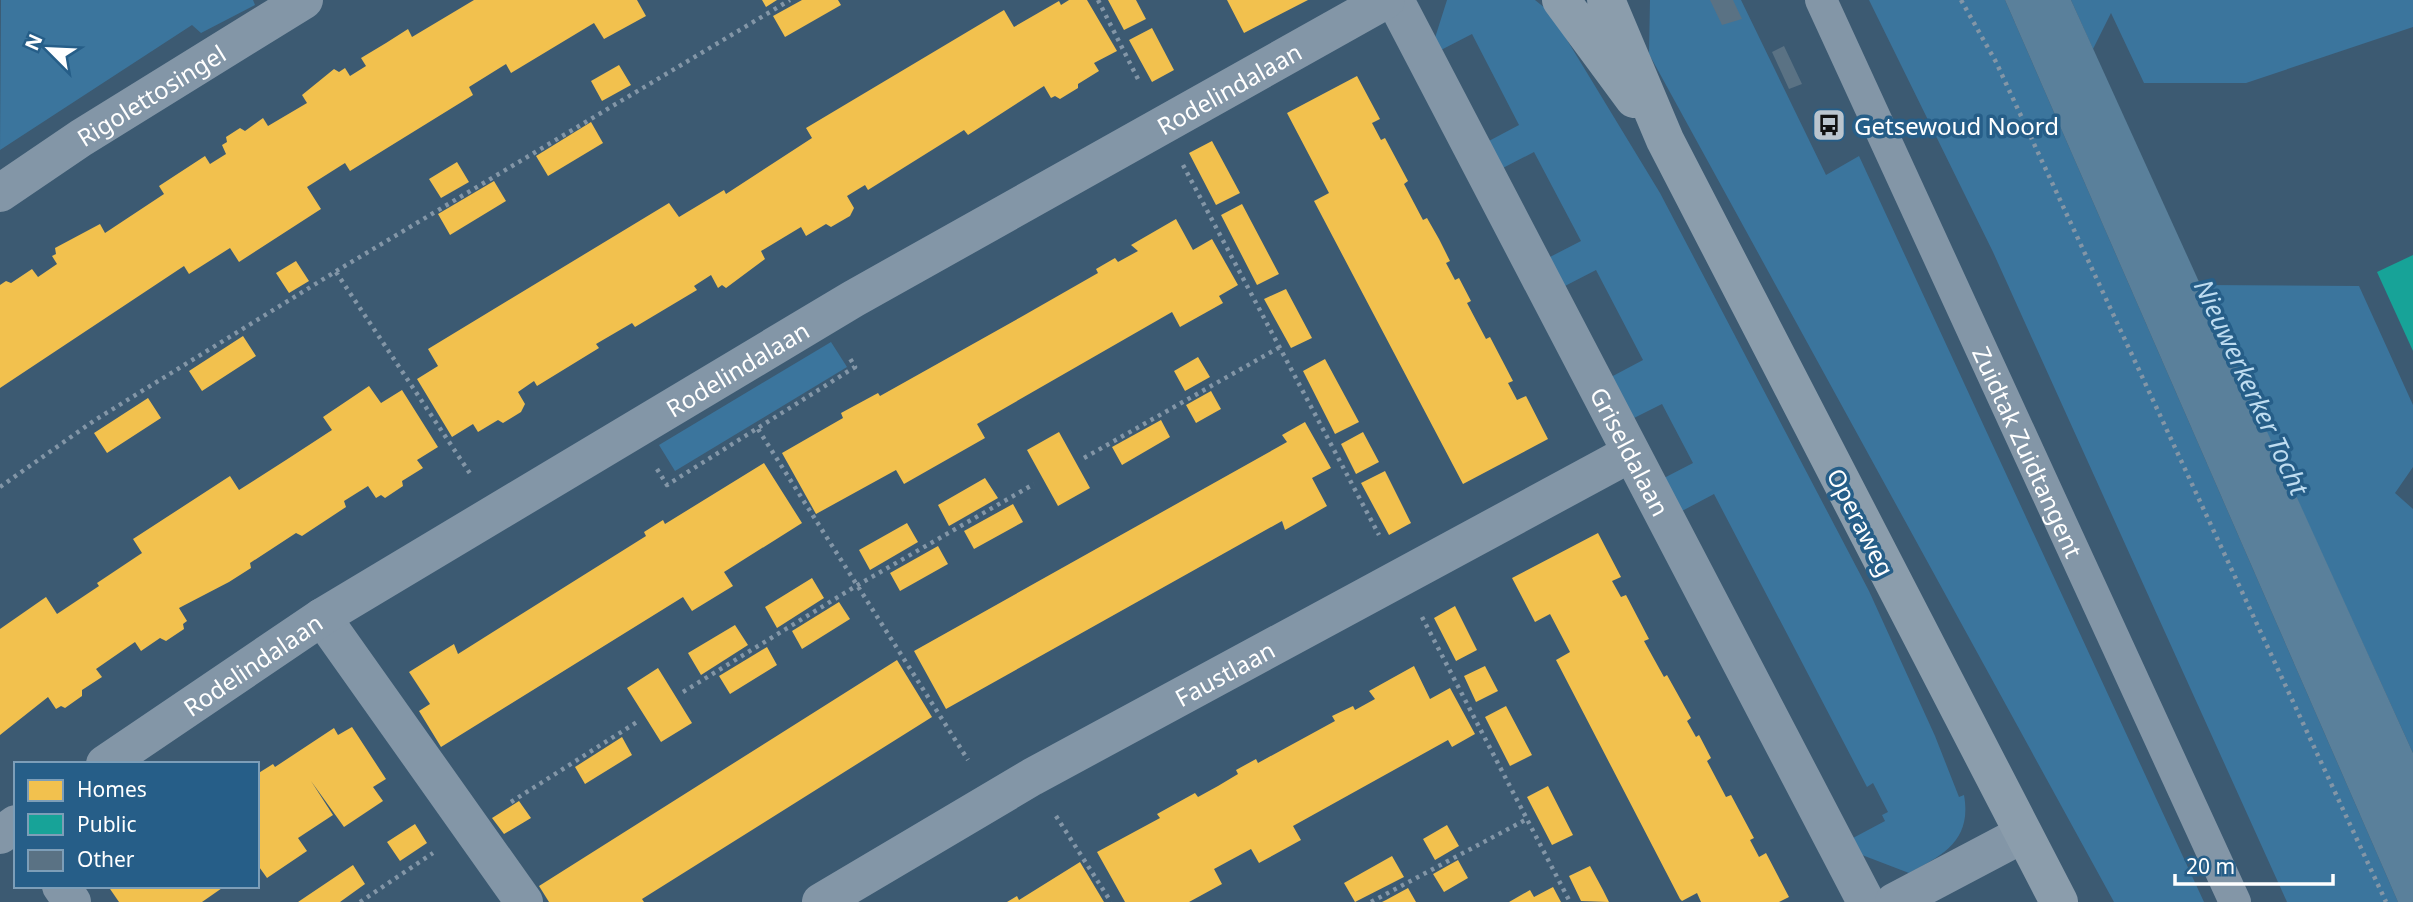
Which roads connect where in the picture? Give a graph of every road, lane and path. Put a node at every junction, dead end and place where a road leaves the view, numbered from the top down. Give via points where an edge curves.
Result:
1 (304, 0) edge
2 (790, 0) edge
3 (1098, 0) edge
4 (1386, 0) edge
5 (1395, 0) edge
6 (1562, 0) edge
7 (1606, 0) edge
8 (1821, 0) edge
9 (1961, 0) edge
10 (1162, 125) junction
11 (1665, 140) junction
12 (0, 193) edge
13 (336, 272) junction
14 (1280, 347) junction
15 (758, 429) dead end
16 (1631, 453) junction
17 (1084, 458) dead end
18 (1034, 484) dead end
19 (0, 487) edge
20 (496, 513) junction
21 (1401, 577) junction
22 (856, 586) junction
23 (322, 617) junction
24 (683, 692) dead end
25 (107, 762) edge
26 (1032, 777) junction
27 (992, 800) junction
28 (1527, 819) junction
29 (2023, 834) junction
30 (524, 902) edge
31 (821, 902) edge
32 (1111, 902) edge
33 (1371, 902) edge
34 (1570, 902) edge
35 (1866, 902) edge
36 (1894, 902) edge
37 (2059, 902) edge
38 (2235, 902) edge
39 (2386, 902) edge

1 - 12 street, Rigolettosingel
2 - 13 path
3 - 10 path
4 - 10 street, Rodelindalaan
5 - 16 street, Griseldalaan
6 - 11 main road, Operaweg
7 - 11 main road, Operaweg
8 - 38 lane, Zuidtak Zuidtangent
9 - 39 path via 1996,62
10 - 14 path
10 - 20 street, Rodelindalaan via 853,299
11 - 29 main road, Operaweg
13 - 19 path via 95,420
13 - 20 path
14 - 17 path
14 - 21 path
15 - 22 path
16 - 21 street, Faustlaan
16 - 35 street, Griseldalaan
18 - 22 path
20 - 23 street, Rodelindalaan
21 - 26 street, Faustlaan
21 - 28 path
22 - 24 path
22 - 27 path
23 - 25 street, Rodelindalaan
23 - 30 street
26 - 27 street, Faustlaan
26 - 32 path
27 - 31 street, Faustlaan
28 - 33 path
28 - 34 path
29 - 36 street
29 - 37 main road, Operaweg

